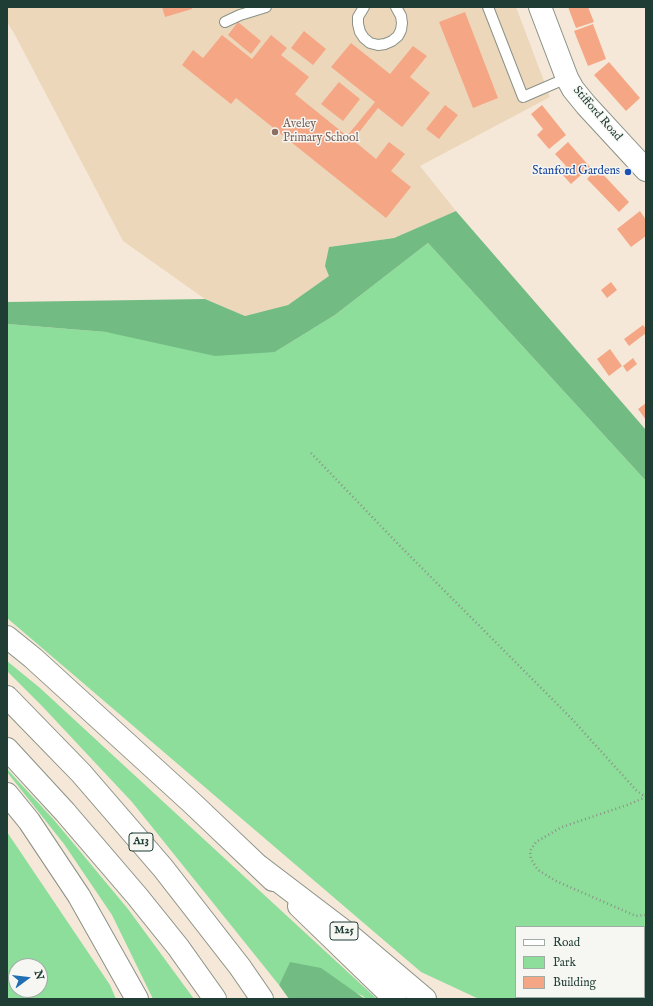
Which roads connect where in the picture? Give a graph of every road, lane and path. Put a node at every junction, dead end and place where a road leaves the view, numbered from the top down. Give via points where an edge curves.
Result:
1 (266, 7) edge
2 (364, 7) edge
3 (396, 7) edge
4 (488, 7) edge
5 (540, 7) edge
6 (225, 22) dead end
7 (567, 78) junction
8 (646, 170) edge
9 (311, 453) dead end
10 (7, 637) edge
11 (7, 697) edge
12 (7, 749) edge
13 (7, 794) edge
14 (646, 796) edge
15 (260, 867) junction
16 (646, 915) edge
17 (137, 999) edge
18 (216, 999) edge
19 (262, 999) edge
20 (395, 999) edge
21 (425, 999) edge

1 - 6 lane
2 - 3 lane via 358,17 360,32 370,43 378,45 392,41 401,30 401,16
4 - 7 lane via 523,97
5 - 7 main road, Stifford Road
7 - 8 main road, Stifford Road via 586,105
9 - 14 path via 571,718 636,790
10 - 15 main road
11 - 19 main road, A13 via 81,773 163,868 240,966
12 - 18 main road via 133,890
13 - 17 main road via 29,821 79,896
14 - 16 path via 562,827 536,842 530,850 531,859 538,870 556,881 636,916
15 - 20 main road
15 - 21 main road, M25 via 348,934

